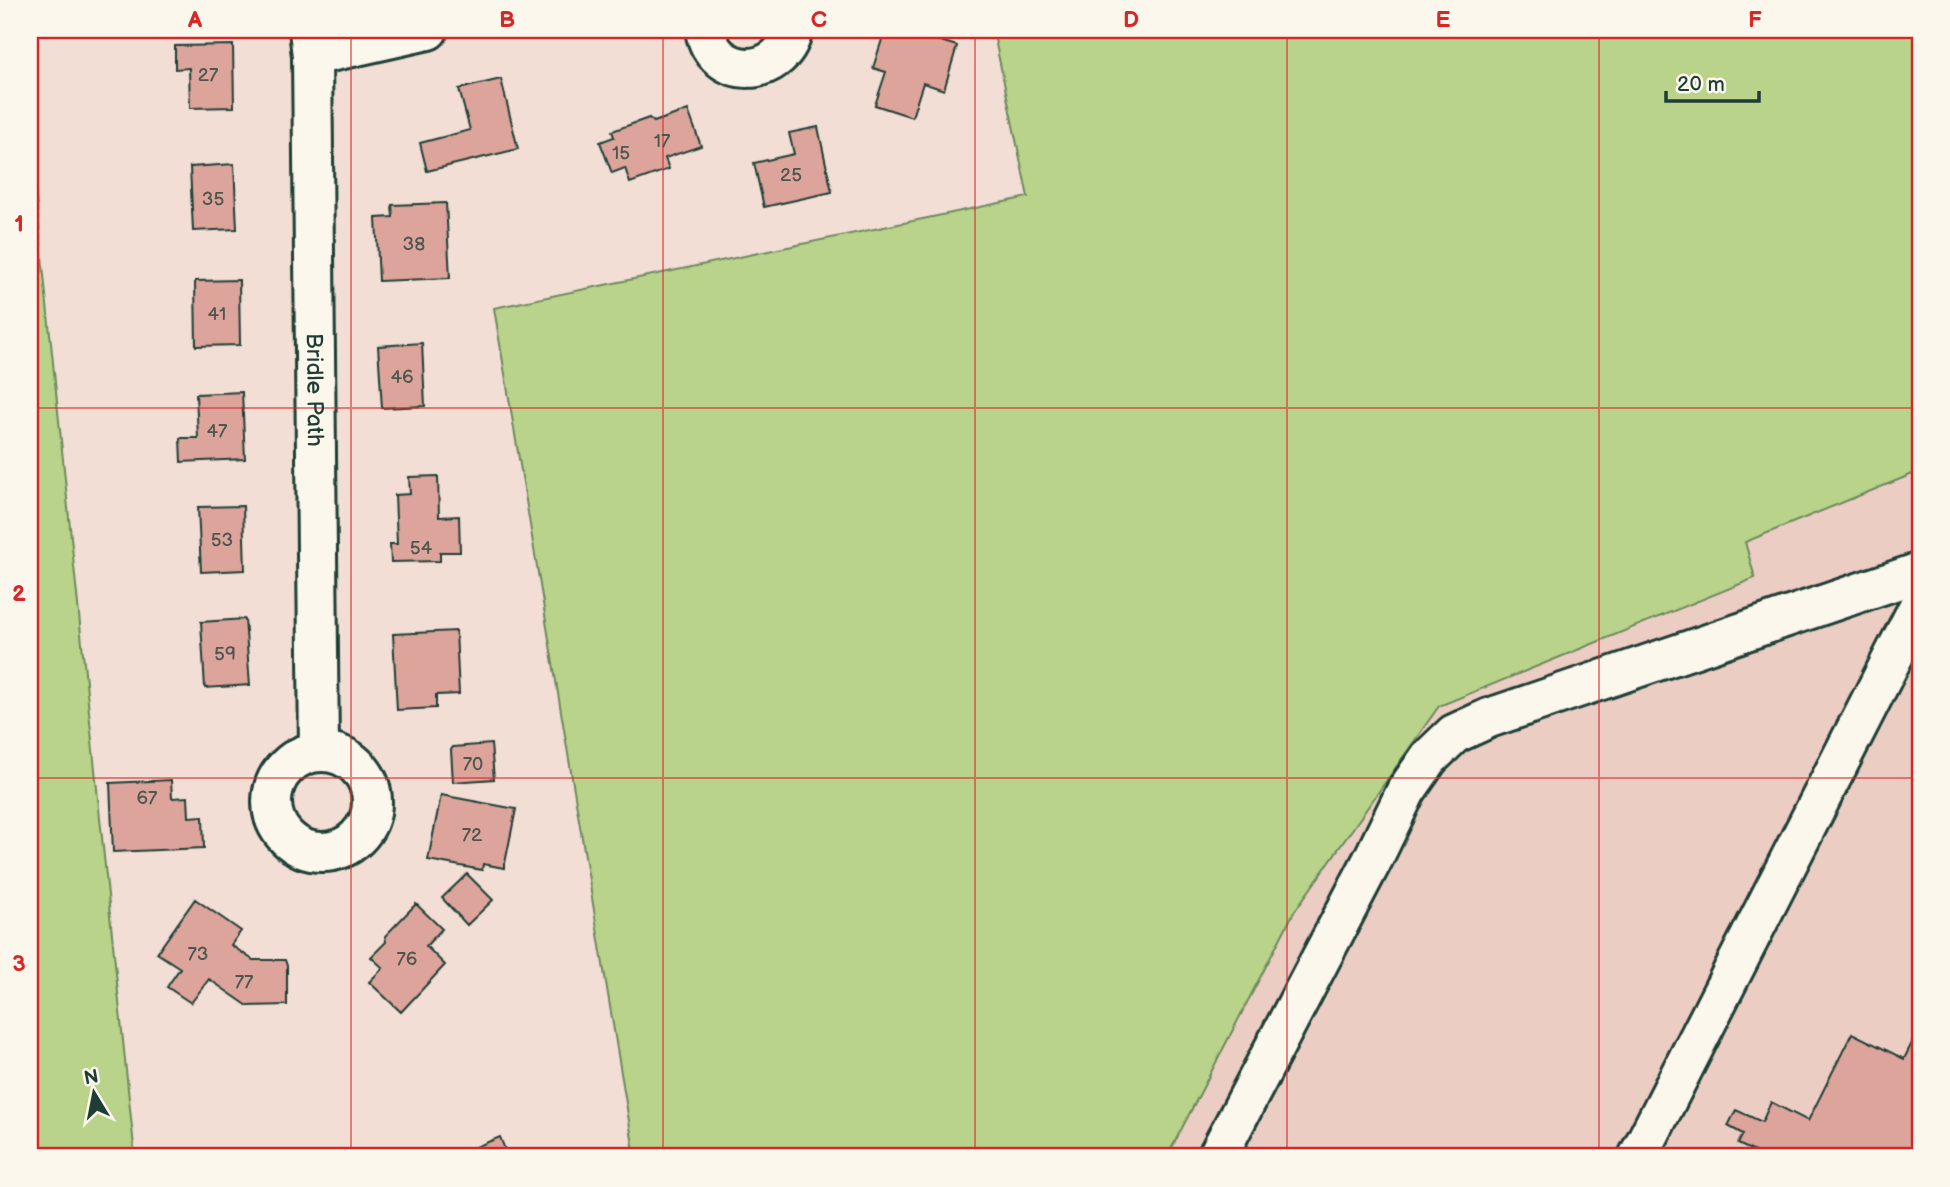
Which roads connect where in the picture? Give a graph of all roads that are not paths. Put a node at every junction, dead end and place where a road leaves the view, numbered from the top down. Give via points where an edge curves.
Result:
1 (429, 30) edge
2 (705, 30) edge
3 (793, 30) edge
4 (310, 43) edge
5 (1920, 572) edge
6 (1920, 604) edge
7 (319, 752) dead end
8 (1217, 1157) edge
9 (1638, 1157) edge

1 - 4 street
2 - 3 street via 713,51 724,61 752,68 778,57
4 - 7 street, Bridle Path
5 - 8 street via 1489,718 1454,734 1429,758 1406,791
6 - 9 street

